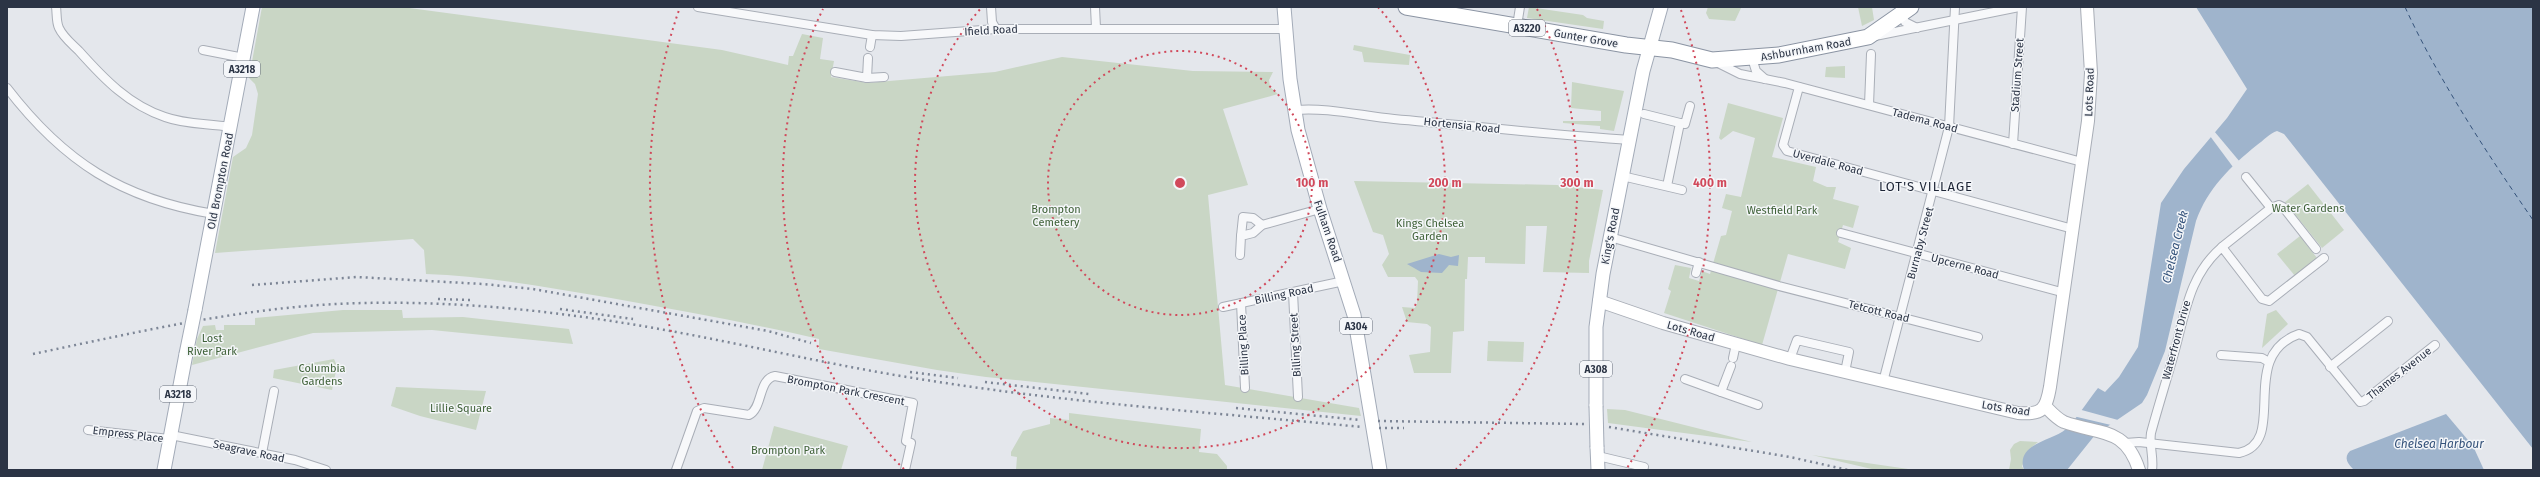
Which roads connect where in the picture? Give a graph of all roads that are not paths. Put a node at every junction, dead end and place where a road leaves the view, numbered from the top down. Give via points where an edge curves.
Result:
1 (56, 7) edge
2 (253, 7) edge
3 (698, 7) edge
4 (991, 7) edge
5 (1095, 7) edge
6 (1284, 7) edge
7 (1406, 7) edge
8 (1520, 7) edge
9 (1661, 7) edge
10 (1955, 7) edge
11 (2020, 7) edge
12 (2087, 7) edge
13 (1906, 11) edge
14 (1955, 19) junction
15 (1517, 26) junction
16 (1096, 28) junction
17 (1917, 28) junction
18 (996, 29) junction
19 (1286, 29) junction
20 (1874, 34) junction
21 (872, 35) junction
22 (870, 47) dead end
23 (1649, 48) junction
24 (203, 50) dead end
25 (1870, 54) dead end
26 (244, 58) junction
27 (868, 58) dead end
28 (1752, 58) junction
29 (1712, 60) junction
30 (835, 72) dead end
31 (884, 77) dead end
32 (867, 78) junction
33 (1768, 80) junction
34 (1799, 87) junction
35 (7, 88) edge
36 (1869, 105) junction
37 (1690, 106) dead end
38 (1295, 110) junction
39 (1644, 114) dead end
40 (1680, 123) junction
41 (230, 127) junction
42 (1949, 127) junction
43 (1630, 140) junction
44 (2013, 144) junction
45 (2082, 162) junction
46 (1622, 176) junction
47 (2246, 177) dead end
48 (1667, 186) junction
49 (1682, 190) dead end
50 (1934, 191) junction
51 (2272, 208) junction
52 (1320, 209) junction
53 (214, 214) junction
54 (1262, 225) junction
55 (2073, 229) junction
56 (1841, 233) dead end
57 (1241, 236) junction
58 (1610, 237) junction
59 (2222, 247) junction
60 (2316, 249) dead end
61 (1917, 254) junction
62 (1240, 255) dead end
63 (2324, 258) dead end
64 (1699, 262) junction
65 (1696, 273) dead end
66 (1344, 281) junction
67 (1292, 292) junction
68 (2065, 293) junction
69 (1599, 301) junction
70 (1241, 303) junction
71 (1223, 307) dead end
72 (1900, 316) junction
73 (2388, 321) dead end
74 (1978, 337) dead end
75 (1736, 344) junction
76 (2435, 345) dead end
77 (2221, 355) dead end
78 (1790, 359) junction
79 (2269, 362) junction
80 (2330, 366) junction
81 (1845, 372) junction
82 (1685, 379) dead end
83 (1883, 382) junction
84 (1245, 388) dead end
85 (274, 391) dead end
86 (1722, 392) junction
87 (1298, 397) dead end
88 (1758, 404) dead end
89 (2045, 406) junction
90 (88, 430) dead end
91 (170, 437) junction
92 (2150, 443) junction
93 (2125, 444) junction
94 (1597, 452) junction
95 (262, 453) junction
96 (1644, 466) dead end
97 (164, 470) edge
98 (326, 470) edge
99 (676, 470) edge
100 (905, 470) edge
101 (1380, 470) edge
102 (1598, 470) edge
103 (2139, 470) edge
104 (2152, 470) edge

1 - 41 street via 58,28 123,95 170,119 196,125 204,123
2 - 26 main road, Old Brompton Road / A3218
3 - 21 street, Ifield Road
4 - 18 street via 992,22
5 - 16 street
6 - 19 main road, Fulham Road / A304
7 - 15 highway, Gunter Grove / A3220
8 - 15 street
9 - 23 main road, King's Road
10 - 14 street, Burnaby Street
11 - 14 street, Ashburnham Road
11 - 44 street, Stadium Street
12 - 45 street, Lots Road via 2091,73
13 - 17 street via 1905,22
13 - 20 highway, A3220
14 - 17 street, Ashburnham Road
14 - 42 street, Burnaby Street
15 - 23 highway, Gunter Grove / A3220
16 - 18 street, Ifield Road
16 - 19 street, Ifield Road
17 - 20 street, Ashburnham Road
18 - 21 street, Ifield Road via 901,36
19 - 38 main road, Fulham Road / A304
20 - 28 highway, Ashburnham Road / A3220 via 1819,48
21 - 22 street
23 - 29 highway, Ashburnham Road / A3220 via 1672,50
23 - 43 main road, King's Road / A308
24 - 26 street
25 - 36 street
26 - 41 main road, Old Brompton Road / A3218
27 - 32 street
28 - 29 highway, Ashburnham Road / A3220
28 - 33 street via 1756,71
29 - 33 street, Tadema Road via 1740,74
30 - 32 street
31 - 32 street
33 - 34 street, Tadema Road
34 - 36 street, Tadema Road
34 - 50 street, Uverdale Road via 1783,149
35 - 53 street via 70,156 110,181 128,191 170,206
36 - 42 street, Tadema Road
37 - 40 street via 1685,124
38 - 43 street, Hortensia Road via 1312,108 1346,114
38 - 52 main road, Fulham Road / A304 via 1302,148
39 - 40 street
40 - 48 street
41 - 53 main road, Old Brompton Road / A3218
42 - 44 street, Tadema Road
42 - 50 street, Burnaby Street
43 - 46 main road, King's Road / A308
44 - 45 street, Tadema Road
45 - 55 street, Lots Road
46 - 48 street
46 - 58 main road, King's Road / A308
47 - 51 street
48 - 49 street
50 - 55 street, Uverdale Road
50 - 61 street, Burnaby Street
51 - 59 street, Waterfront Drive
51 - 60 street via 2279,205 2283,207
52 - 54 street
52 - 66 main road, Fulham Road / A304
53 - 91 main road, Old Brompton Road / A3218, bridge
54 - 57 street via 1253,233
54 - 57 street via 1245,216 1241,220
55 - 68 street, Lots Road
56 - 61 street, Upcerne Road
57 - 62 street
58 - 64 street
58 - 69 main road, King's Road / A308
59 - 63 street via 2262,299 2269,301
59 - 92 street, Waterfront Drive via 2206,264 2189,295
61 - 68 street, Upcerne Road
61 - 72 street, Burnaby Street
64 - 65 street
64 - 72 street, Tetcott Road via 1779,286
66 - 67 street, Billing Road
66 - 101 main road, Fulham Road / A304 via 1360,344 1368,407 1365,413 1368,433 1373,439
67 - 70 street, Billing Road
67 - 87 street, Billing Street
68 - 89 street, Lots Road
69 - 75 street, Lots Road
69 - 94 main road, King's Road / A308, bridge
70 - 71 street, Billing Road
70 - 84 street, Billing Place
72 - 74 street, Tetcott Road
72 - 83 street, Burnaby Street
73 - 80 street
75 - 78 street, Lots Road
75 - 86 street
76 - 80 street, Thames Avenue via 2360,402
77 - 79 street via 2262,358
78 - 81 street, Lots Road
78 - 81 street via 1797,340 1849,352
79 - 80 street, Thames Avenue via 2289,339 2299,334 2307,337
79 - 92 street via 2262,433 2252,447 2239,453
81 - 83 street, Lots Road
82 - 86 street
83 - 89 street, Lots Road via 2018,413 2036,413
85 - 95 street
86 - 88 street
89 - 93 street via 2066,422 2105,432
90 - 91 street, Empress Place
91 - 95 street, Seagrave Road
91 - 97 main road, A3218
92 - 93 street
92 - 104 street via 2154,454
93 - 103 street
94 - 96 street
94 - 102 main road, King's Road / A308
95 - 98 street, Seagrave Road
99 - 100 street, Brompton Park Crescent via 697,411 704,408 748,415 756,410 765,384 775,376 914,403 906,441 911,442

